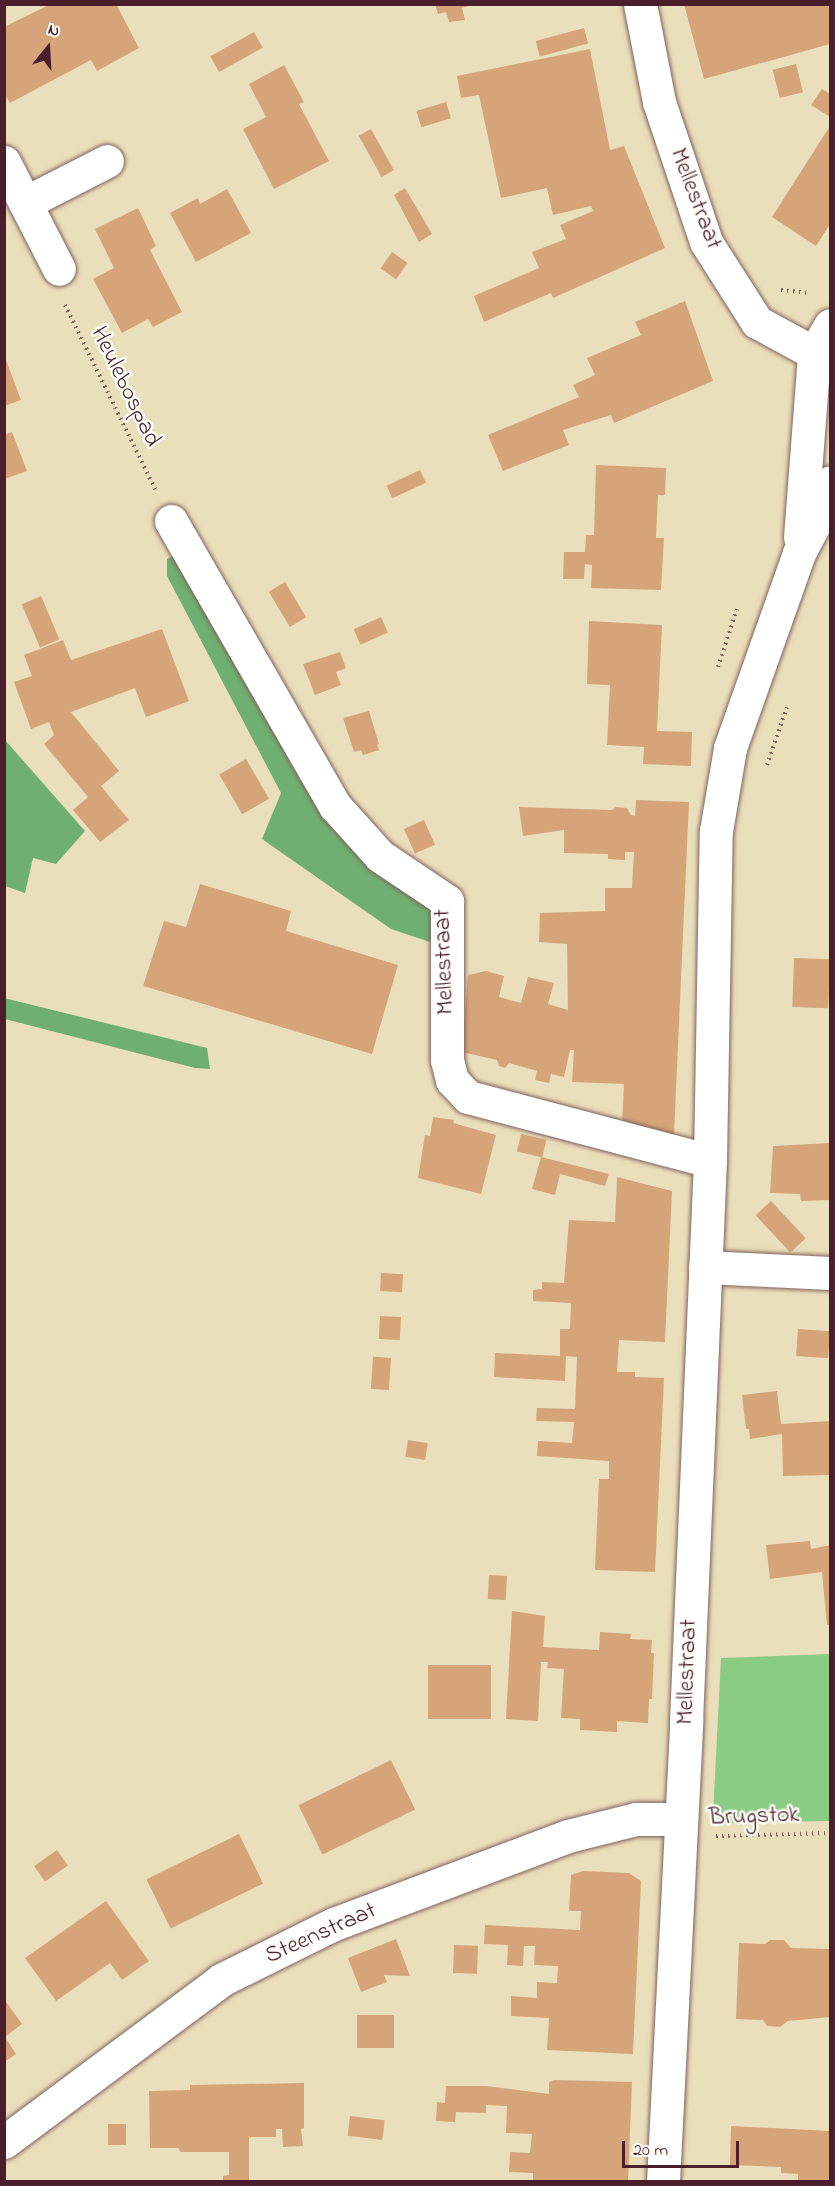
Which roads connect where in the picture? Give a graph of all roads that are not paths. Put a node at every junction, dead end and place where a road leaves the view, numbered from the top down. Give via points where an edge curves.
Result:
1 (640, 4) edge
2 (107, 161) dead end
3 (4, 162) edge
4 (25, 203) junction
5 (59, 269) road end
6 (831, 325) edge
7 (822, 356) edge
8 (831, 483) edge
9 (171, 522) road end
10 (799, 554) junction
11 (710, 1161) junction
12 (705, 1267) junction
13 (831, 1273) edge
14 (680, 1828) junction
15 (4, 2142) edge
16 (663, 2181) edge

1 - 7 street, Mellestraat via 659,102 706,242 757,322
2 - 4 street
3 - 4 street
4 - 5 street
6 - 7 street
7 - 10 street, Mellestraat
8 - 10 street, Mellestraat via 825,504
9 - 11 street, Mellestraat via 335,806 380,856 447,901 447,1060 452,1080 468,1097
10 - 11 street, Mellestraat via 730,748 716,831
11 - 12 street, Mellestraat
12 - 13 street
12 - 14 street, Mellestraat
14 - 15 street, Steenstraat via 636,1819 568,1836 334,1924 221,1980
14 - 16 street, Mellestraat

